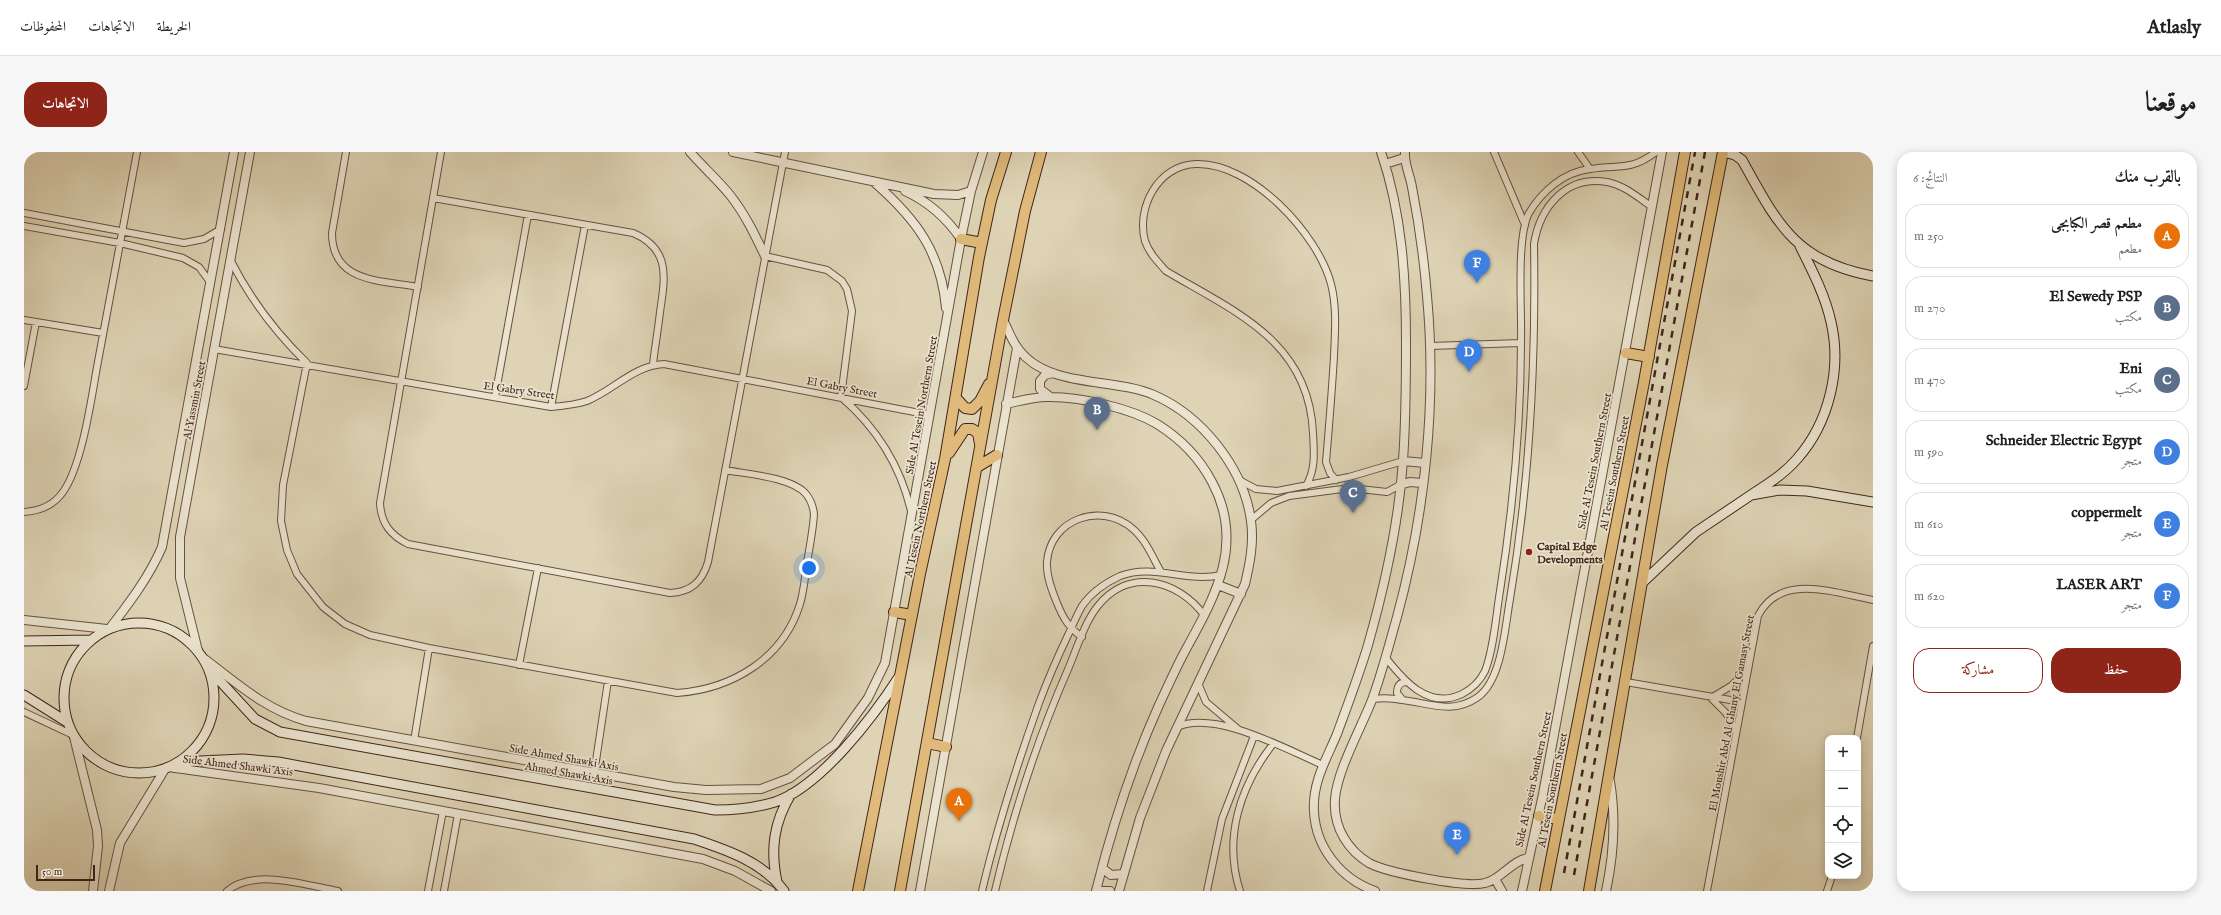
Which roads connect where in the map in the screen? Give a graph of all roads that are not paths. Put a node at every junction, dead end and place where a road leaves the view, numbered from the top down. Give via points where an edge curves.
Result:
1 (137, 152) edge
2 (234, 152) edge
3 (250, 152) edge
4 (346, 152) edge
5 (441, 152) edge
6 (690, 152) edge
7 (733, 152) edge
8 (785, 152) edge
9 (983, 152) edge
10 (1006, 152) edge
11 (1041, 152) edge
12 (1381, 152) edge
13 (1494, 152) edge
14 (1578, 152) edge
15 (1656, 152) edge
16 (1662, 152) edge
17 (1685, 152) edge
18 (1723, 152) edge
19 (1405, 155) edge
20 (783, 162) junction
21 (1385, 164) junction
22 (1590, 169) junction
23 (873, 181) junction
24 (895, 186) junction
25 (971, 191) junction
26 (433, 198) junction
27 (1652, 207) junction
28 (24, 213) edge
29 (528, 215) junction
30 (585, 225) junction
31 (1525, 225) junction
32 (24, 226) edge
33 (221, 229) junction
34 (122, 232) junction
35 (961, 239) junction
36 (120, 243) junction
37 (982, 243) junction
38 (1800, 246) junction
39 (765, 256) junction
40 (230, 259) junction
41 (1827, 262) junction
42 (1812, 270) junction
43 (1873, 276) edge
44 (210, 282) junction
45 (418, 287) junction
46 (1521, 298) junction
47 (1535, 298) junction
48 (947, 319) junction
49 (24, 320) edge
50 (1004, 320) junction
51 (36, 322) junction
52 (103, 333) junction
53 (1521, 343) junction
54 (1430, 346) junction
55 (1017, 348) junction
56 (214, 349) junction
57 (1626, 353) junction
58 (1649, 357) junction
59 (307, 363) junction
60 (653, 364) junction
61 (1053, 373) junction
62 (993, 376) junction
63 (742, 378) junction
64 (401, 381) junction
65 (24, 386) edge
66 (1049, 396) junction
67 (495, 397) junction
68 (841, 397) junction
69 (956, 398) junction
70 (1006, 404) junction
71 (551, 407) junction
72 (930, 415) junction
73 (981, 448) junction
74 (997, 455) junction
75 (179, 458) junction
76 (945, 459) junction
77 (193, 460) junction
78 (1403, 461) junction
79 (1425, 463) junction
80 (977, 467) junction
81 (725, 470) junction
82 (1776, 478) junction
83 (1238, 480) junction
84 (1336, 480) junction
85 (1515, 481) junction
86 (1526, 482) junction
87 (1422, 483) junction
88 (1400, 485) junction
89 (1306, 486) junction
90 (1780, 490) junction
91 (1751, 494) junction
92 (1873, 502) edge
93 (24, 512) edge
94 (912, 514) junction
95 (1251, 520) junction
96 (538, 568) junction
97 (1161, 572) junction
98 (1221, 575) junction
99 (1642, 583) junction
100 (1218, 585) junction
101 (1241, 594) junction
102 (1873, 600) edge
103 (894, 612) junction
104 (912, 615) junction
105 (1204, 615) junction
106 (24, 620) edge
107 (109, 628) junction
108 (1071, 630) junction
109 (1082, 637) junction
110 (91, 640) junction
111 (24, 641) edge
112 (1873, 646) edge
113 (429, 648) junction
114 (200, 654) junction
115 (1386, 658) junction
116 (885, 663) joint
117 (519, 665) junction
118 (208, 669) junction
119 (1747, 671) junction
120 (899, 677) junction
121 (608, 681) junction
122 (1407, 682) junction
123 (1626, 682) junction
124 (1198, 683) junction
125 (24, 695) edge
126 (1711, 698) junction
127 (1372, 699) junction
128 (1403, 700) junction
129 (1742, 702) junction
130 (24, 712) edge
131 (67, 722) junction
132 (1177, 727) junction
133 (1238, 729) junction
134 (1736, 731) junction
135 (1857, 735) edge
136 (74, 736) junction
137 (1254, 736) junction
138 (414, 741) junction
139 (927, 743) junction
140 (1272, 744) junction
141 (946, 747) junction
142 (178, 762) junction
143 (1323, 765) junction
144 (166, 768) junction
145 (594, 774) junction
146 (1609, 776) junction
147 (791, 794) junction
148 (443, 811) junction
149 (458, 814) junction
150 (1539, 816) junction
151 (1559, 819) junction
152 (1528, 858) junction
153 (1102, 868) junction
154 (1123, 874) junction
155 (1495, 879) junction
156 (1831, 879) edge
157 (777, 882) junction
158 (92, 891) edge
159 (109, 891) edge
160 (227, 891) edge
161 (336, 891) edge
162 (428, 891) edge
163 (444, 891) edge
164 (771, 891) edge
165 (784, 891) edge
166 (858, 891) edge
167 (900, 891) edge
168 (920, 891) edge
169 (982, 891) edge
170 (995, 891) edge
171 (1097, 891) edge
172 (1110, 891) edge
173 (1119, 891) edge
174 (1207, 891) edge
175 (1240, 891) edge
176 (1375, 891) edge
177 (1502, 891) edge
178 (1522, 891) edge
179 (1544, 891) edge
180 (1589, 891) edge
181 (1606, 891) edge
182 (1708, 891) edge
183 (1828, 891) edge

1 - 34 street
2 - 33 street, Al Yassmin Street
3 - 40 street, Al Yassmin Street
4 - 45 street via 332,233 332,246 337,258 345,269 357,275
5 - 26 street
6 - 39 street via 736,203
7 - 20 street
8 - 20 street
9 - 25 street, Side Al Tesein Northern Street
10 - 37 main road, Al Tesein Northern Street via 991,200
11 - 50 main road via 1025,211
12 - 21 street
13 - 31 street
14 - 22 street
15 - 22 street via 1624,168
16 - 27 street, Side Al Tesein Southern Street
17 - 58 main road, Al Tesein Southern Street
18 - 38 main road via 1738,156 1742,160 1771,212
18 - 99 main road
19 - 21 street
19 - 54 street via 1412,185 1427,296
20 - 23 street
20 - 39 street
21 - 78 street via 1398,222 1404,288 1406,397
22 - 31 street via 1563,178 1552,186 1535,204
23 - 24 street
23 - 48 street via 912,219 928,242 945,294
24 - 25 street via 945,195
24 - 35 street via 933,208 950,222
25 - 35 street, Side Al Tesein Northern Street
26 - 29 street
26 - 45 street
27 - 47 street via 1622,187 1608,182 1593,181 1566,190 1544,212 1537,227 1534,244
27 - 57 street, Side Al Tesein Southern Street
28 - 34 street
29 - 30 street
29 - 67 street
30 - 60 street via 633,233 653,247 660,257 665,277
30 - 71 street
31 - 46 street
32 - 36 street
33 - 34 street via 204,239 184,243
33 - 44 street, Al Yassmin Street
34 - 36 street
35 - 37 main road
35 - 48 street, Side Al Tesein Northern Street
36 - 44 street via 183,258 199,267
36 - 52 street
37 - 69 main road, Al Tesein Northern Street
38 - 41 main road
38 - 42 main road
39 - 63 street
39 - 68 street via 827,270 842,281 847,289 852,311
40 - 56 street, Al Yassmin Street
40 - 59 street via 260,311
41 - 42 main road via 1817,263
41 - 43 main road
42 - 82 main road via 1832,323 1834,378 1827,404 1810,442 1797,459
44 - 75 street, Al Yassmin Street
45 - 64 street
46 - 47 street
46 - 53 street
47 - 86 street via 1532,412
48 - 72 street, Side Al Tesein Northern Street
49 - 51 street
50 - 55 street
50 - 62 main road
51 - 52 street
51 - 65 street
52 - 93 street via 85,429 71,478 63,493 50,505 34,512
53 - 54 street
53 - 85 street
54 - 79 street via 1430,396
55 - 61 street via 1028,359
55 - 70 street
56 - 59 street, El Gabry Street
56 - 77 street, Al Yassmin Street
57 - 58 main road
57 - 150 street, Side Al Tesein Southern Street
58 - 151 main road, Al Tesein Southern Street
59 - 64 street, El Gabry Street
59 - 113 street via 281,503 284,540 291,561 305,587 323,607 345,624 370,635
60 - 63 street, El Gabry Street via 674,365
60 - 71 street, El Gabry Street via 641,368 587,401
61 - 66 street via 1045,374 1040,381 1042,392
61 - 83 street via 1127,387 1154,395 1178,408 1200,426 1217,445
62 - 69 main road via 980,401 972,409 959,404
62 - 73 main road
63 - 68 street, El Gabry Street
63 - 81 street
64 - 67 street, El Gabry Street
64 - 96 street via 380,503 387,528 399,540 408,544
66 - 70 street
66 - 98 street via 1081,400 1133,413 1174,434 1193,452 1208,472 1222,507 1227,544
67 - 71 street, El Gabry Street
68 - 72 street, El Gabry Street
68 - 94 street via 869,424 888,450 898,470
69 - 76 main road, Al Tesein Northern Street
70 - 74 street
72 - 94 street, Side Al Tesein Northern Street
73 - 76 main road via 978,433 972,429 965,429
73 - 80 main road
74 - 80 main road
74 - 141 street
75 - 77 street
75 - 107 street, Al Yassmin Street via 162,547 153,568
76 - 104 main road, Al Tesein Northern Street
77 - 114 street, Al Yassmin Street via 180,537 179,564 182,591
78 - 79 street
78 - 84 street
78 - 88 street
79 - 87 street
80 - 139 main road
81 - 96 street via 705,573 699,582 687,590 670,593
81 - 121 street via 797,486 812,503 814,525 800,604 791,624 769,654 751,669 714,688 677,693
82 - 90 main road via 1775,486
82 - 91 main road
83 - 89 street via 1267,491
83 - 95 street
84 - 89 street
84 - 89 street via 1326,462 1335,330 1334,300 1325,265 1290,216 1243,176 1212,164 1194,164 1177,168 1150,194 1144,208 1142,225 1146,243 1154,258 1166,271 1260,328 1289,360 1307,397 1313,421 1314,465
85 - 86 street
85 - 122 street via 1496,617 1485,672 1470,689 1460,695 1446,698 1425,695
86 - 128 street via 1508,611 1493,679 1479,696 1459,706 1437,707
87 - 88 street via 1410,482
87 - 115 street via 1413,546
88 - 95 street via 1387,492 1350,488 1289,496 1271,503
88 - 143 street via 1386,572 1368,646 1352,695
90 - 91 main road
90 - 92 main road via 1807,491
91 - 99 main road via 1696,532
94 - 103 street, Side Al Tesein Northern Street
95 - 101 street via 1251,561
96 - 117 street
97 - 98 street via 1192,578
97 - 108 street via 1137,572 1121,576 1106,584 1082,606
97 - 108 street via 1142,539 1121,521 1099,515 1070,522 1052,542 1047,568 1055,599
98 - 100 street
99 - 123 main road
100 - 101 street
100 - 105 street
101 - 124 street
102 - 119 street, El Moushir Abd Al Ghany El Gamasy Street via 1801,588 1778,594 1764,605 1758,616
103 - 104 main road
103 - 116 street, Side Al Tesein Northern Street
104 - 120 main road, Al Tesein Northern Street
105 - 109 street via 1195,602 1172,587 1152,582 1135,583 1108,595 1097,607
105 - 153 street via 1159,706 1130,777
106 - 107 street
107 - 110 main road
107 - 114 main road via 137,622 165,627 183,637
108 - 109 street
108 - 169 street via 1050,673 1019,759
109 - 170 street via 1030,763
110 - 111 main road
110 - 131 main road via 69,668 64,686
112 - 135 street
113 - 117 street
113 - 138 street
114 - 118 main road
114 - 138 street, Side Ahmed Shawki Axis via 266,706 286,715
115 - 122 street
115 - 127 street
116 - 145 street, Side Ahmed Shawki Axis via 868,698 835,744 790,778 761,789 706,790
117 - 121 street
118 - 142 main road via 214,704 210,721 192,751
118 - 147 main road, Ahmed Shawki Axis via 255,719 267,727 298,737 715,810 756,807
119 - 126 street via 1731,686
119 - 129 street, El Moushir Abd Al Ghany El Gamasy Street
120 - 147 main road, Ahmed Shawki Axis via 848,744 826,767
120 - 166 main road, Al Tesein Northern Street
121 - 145 street
122 - 128 street via 1402,683 1397,690 1398,696
123 - 126 street
123 - 146 main road
124 - 132 street
124 - 133 street via 1206,702
125 - 131 main road
126 - 129 street
126 - 134 street via 1726,713
127 - 128 street
127 - 155 street via 1341,773 1335,799 1338,825 1350,848 1359,857 1382,869 1458,884 1480,884
129 - 134 street, El Moushir Abd Al Ghany El Gamasy Street
130 - 136 street
131 - 136 main road
132 - 133 street via 1203,722
132 - 154 street via 1152,784
133 - 137 street
134 - 182 street, El Moushir Abd Al Ghany El Gamasy Street
136 - 144 main road via 88,754 107,766 136,773
136 - 158 street via 97,830 98,846
137 - 140 street
137 - 174 street via 1222,819
138 - 145 street, Side Ahmed Shawki Axis
139 - 141 main road
139 - 167 main road
140 - 143 street
140 - 175 street via 1247,785 1234,824 1233,860
141 - 168 street
142 - 144 main road
142 - 157 main road via 243,759 278,762 694,839 750,861
143 - 176 street via 1314,796 1316,829 1322,844 1341,871 1354,881
144 - 148 street, Side Ahmed Shawki Axis via 284,782
144 - 159 street via 120,843
146 - 180 main road
146 - 181 street via 1614,840
147 - 157 main road via 780,814 774,836 774,867
148 - 149 street, Side Ahmed Shawki Axis
148 - 162 street
149 - 163 street
149 - 164 street, Side Ahmed Shawki Axis via 703,859 735,871
150 - 151 main road
150 - 152 street, Side Al Tesein Southern Street
151 - 179 main road, Al Tesein Southern Street
152 - 155 street via 1516,862
152 - 178 street, Side Al Tesein Southern Street
153 - 154 street via 1111,875
153 - 171 street
154 - 173 street
155 - 177 street
156 - 183 street
157 - 165 main road
160 - 161 street via 246,881 265,879
171 - 172 street

